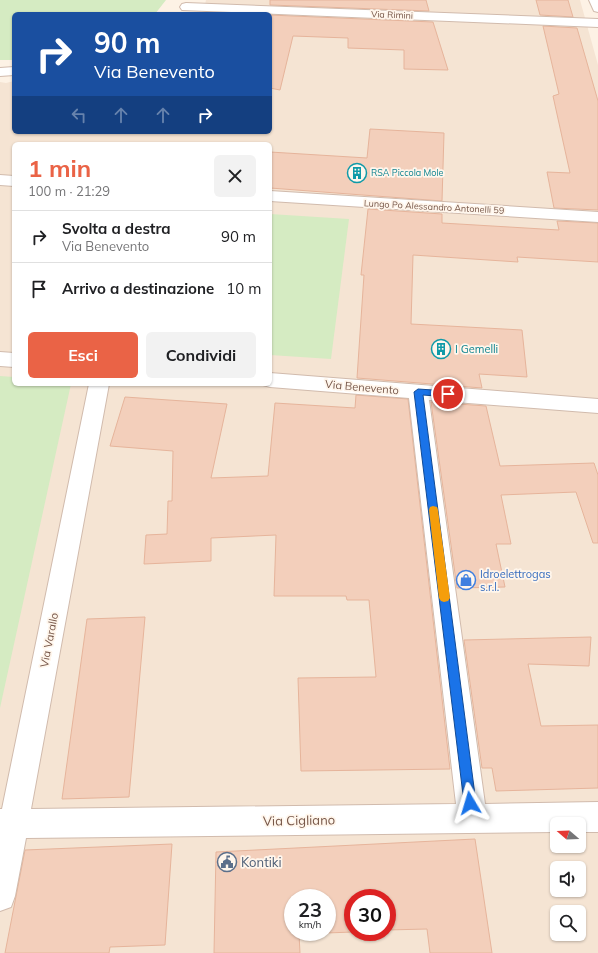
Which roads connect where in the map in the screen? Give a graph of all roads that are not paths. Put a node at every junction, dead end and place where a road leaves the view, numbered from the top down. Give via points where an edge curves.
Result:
1 (595, 0) edge
2 (184, 7) edge
3 (598, 8) edge
4 (598, 23) edge
5 (12, 71) edge
6 (0, 72) edge
7 (0, 180) edge
8 (12, 181) edge
9 (272, 196) edge
10 (598, 217) edge
11 (0, 359) edge
12 (12, 360) edge
13 (272, 380) edge
14 (98, 386) edge
15 (418, 392) junction
16 (598, 406) edge
17 (598, 817) edge
18 (472, 818) junction
19 (7, 824) edge
20 (0, 896) edge

1 - 3 street
2 - 4 street, Via Rimini via 429,11
5 - 6 street
7 - 8 street
9 - 10 street, Lungo Po Alessandro Antonelli 59
11 - 12 street
13 - 15 street, Via Benevento
14 - 19 street, Via Varallo
15 - 16 street, Via Benevento
15 - 18 street
17 - 18 street, Via Cigliano
18 - 19 street, Via Cigliano
19 - 20 street, Via Varallo

